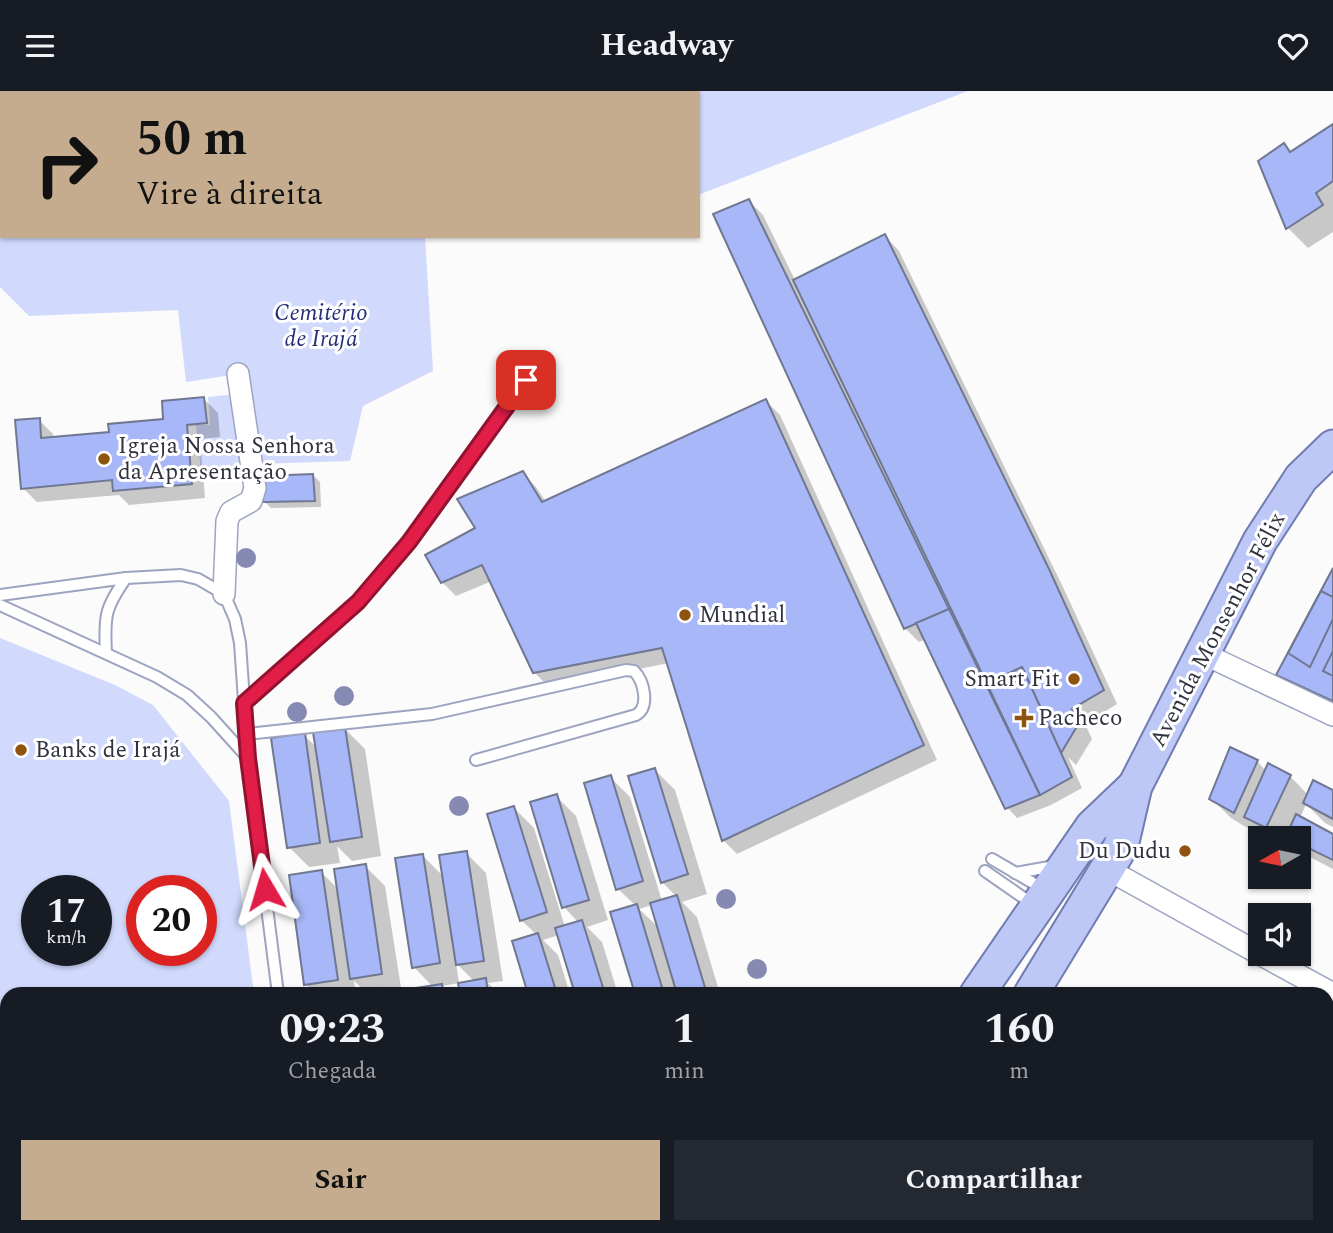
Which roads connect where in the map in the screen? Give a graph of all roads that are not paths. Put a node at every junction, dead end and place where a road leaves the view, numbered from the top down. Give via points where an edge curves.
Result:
1 (238, 375) dead end
2 (526, 380) dead end
3 (1333, 447) edge
4 (126, 577) junction
5 (224, 594) junction
6 (0, 595) edge
7 (0, 605) edge
8 (106, 653) junction
9 (1204, 655) junction
10 (244, 703) junction
11 (1333, 715) edge
12 (247, 734) junction
13 (248, 758) junction
14 (476, 760) dead end
15 (1135, 786) junction
16 (1070, 858) junction
17 (992, 859) dead end
18 (1107, 869) junction
19 (985, 871) dead end
20 (1015, 873) junction
21 (1042, 899) junction
22 (1248, 947) edge
23 (1282, 966) edge
24 (1038, 983) edge
25 (277, 987) edge
26 (982, 987) edge
27 (1320, 987) edge

1 - 5 street via 255,488 251,501 231,512 227,521
2 - 10 lane via 409,542 358,602
3 - 9 main road, Avenida Monsenhor Félix via 1301,478 1260,541
4 - 5 lane via 181,575
4 - 6 lane
4 - 8 lane via 106,611
5 - 10 lane via 240,643
7 - 8 lane
8 - 13 lane via 187,695
9 - 11 street
9 - 15 main road, Avenida Monsenhor Félix
10 - 12 lane
12 - 13 lane
12 - 14 lane via 432,714 626,670 639,676 645,705 642,712
13 - 25 lane
15 - 16 main road, Avenida Monsenhor Félix via 1092,827
15 - 18 main road, Avenida Monsenhor Félix via 1121,846
16 - 20 lane via 1055,866
16 - 21 main road, Avenida Monsenhor Félix
17 - 20 lane
18 - 22 street
18 - 24 main road, Avenida Monsenhor Félix
19 - 21 lane
20 - 21 lane
21 - 24 main road via 1060,905 1060,911 1041,954
21 - 26 main road, Avenida Monsenhor Félix
23 - 27 street

